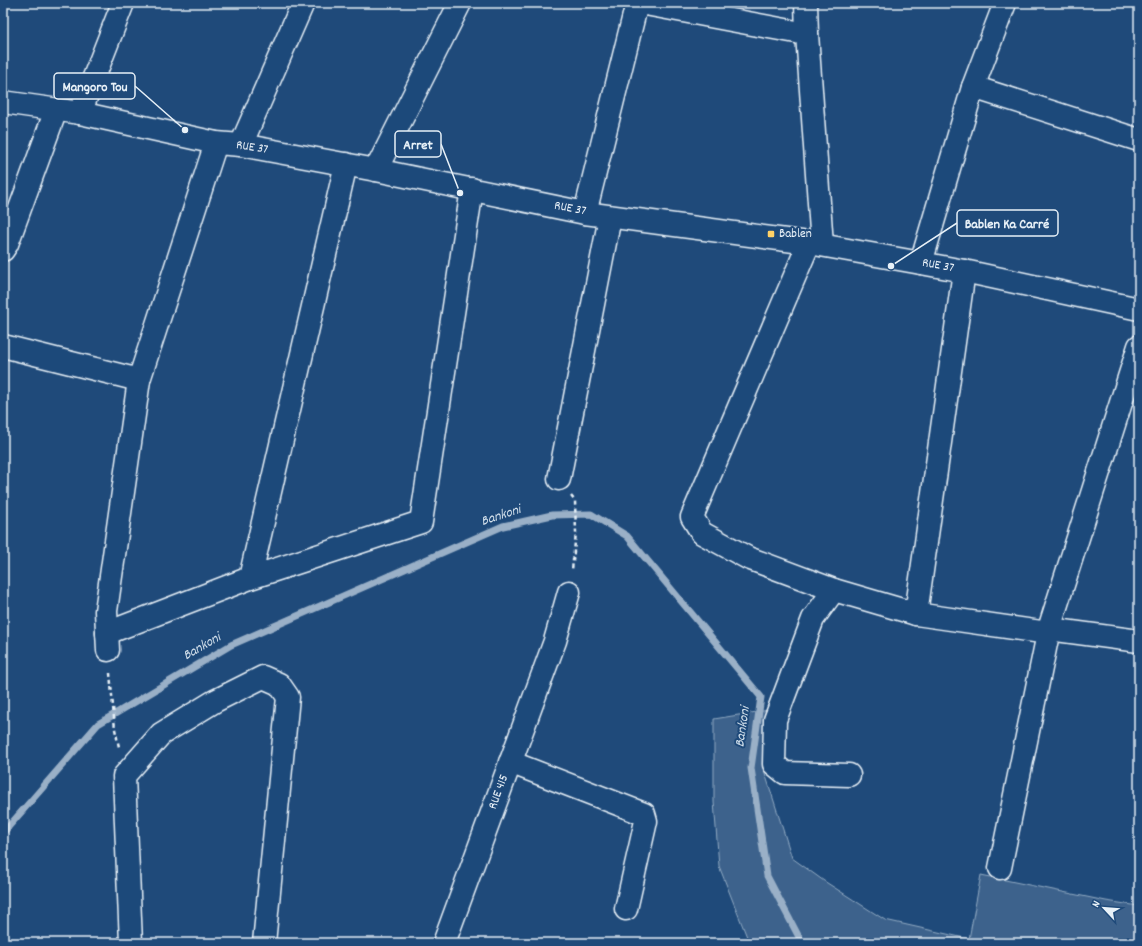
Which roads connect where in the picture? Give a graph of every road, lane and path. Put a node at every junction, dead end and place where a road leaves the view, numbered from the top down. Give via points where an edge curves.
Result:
1 (123, 3) edge
2 (303, 3) edge
3 (460, 3) edge
4 (636, 3) edge
5 (640, 3) edge
6 (806, 3) edge
7 (1005, 3) edge
8 (807, 34) junction
9 (973, 87) junction
10 (3, 102) edge
11 (56, 110) junction
12 (80, 113) junction
13 (1139, 140) edge
14 (216, 143) junction
15 (240, 145) junction
16 (346, 164) junction
17 (376, 170) junction
18 (472, 189) junction
19 (585, 213) junction
20 (610, 217) junction
21 (816, 244) junction
22 (3, 250) edge
23 (921, 263) junction
24 (964, 271) junction
25 (1139, 309) edge
26 (3, 346) edge
27 (1139, 346) edge
28 (139, 380) junction
29 (559, 480) dead end
30 (575, 501) dead end
31 (250, 578) junction
32 (834, 590) junction
33 (569, 592) joint
34 (916, 614) junction
35 (1048, 631) junction
36 (1139, 641) edge
37 (108, 651) junction
38 (115, 729) dead end
39 (510, 762) junction
40 (849, 775) dead end
41 (1000, 868) dead end
42 (626, 909) dead end
43 (131, 943) edge
44 (264, 943) edge
45 (444, 943) edge

1 - 12 street
2 - 15 street
3 - 17 street
4 - 19 street
5 - 8 street
6 - 8 street
7 - 9 street
8 - 21 street
9 - 13 street
9 - 23 street
10 - 11 street, RUE 37
11 - 12 street, RUE 37
11 - 22 street
12 - 14 street, RUE 37
14 - 15 street, RUE 37
14 - 28 street
15 - 16 street, RUE 37
16 - 17 street, RUE 37
16 - 31 street
17 - 18 street, RUE 37
18 - 19 street, RUE 37
18 - 31 street via 421,522
19 - 20 street, RUE 37
20 - 21 street, RUE 37
20 - 29 street
21 - 23 street, RUE 37
21 - 32 street via 692,516 702,534 741,554
23 - 24 street, RUE 37
24 - 25 street, RUE 37
24 - 34 street
26 - 28 street
27 - 35 street
28 - 37 street via 106,612
30 - 33 path via 576,533
31 - 37 street
32 - 34 street
32 - 40 street via 813,619 775,720 774,764 784,773
33 - 39 street, RUE 415 via 555,640
34 - 35 street
35 - 36 street
35 - 41 street
37 - 38 path
39 - 42 street via 644,814 646,821
39 - 45 street, RUE 415
43 - 44 street via 124,776 161,734 215,701 263,677 279,684 288,697

